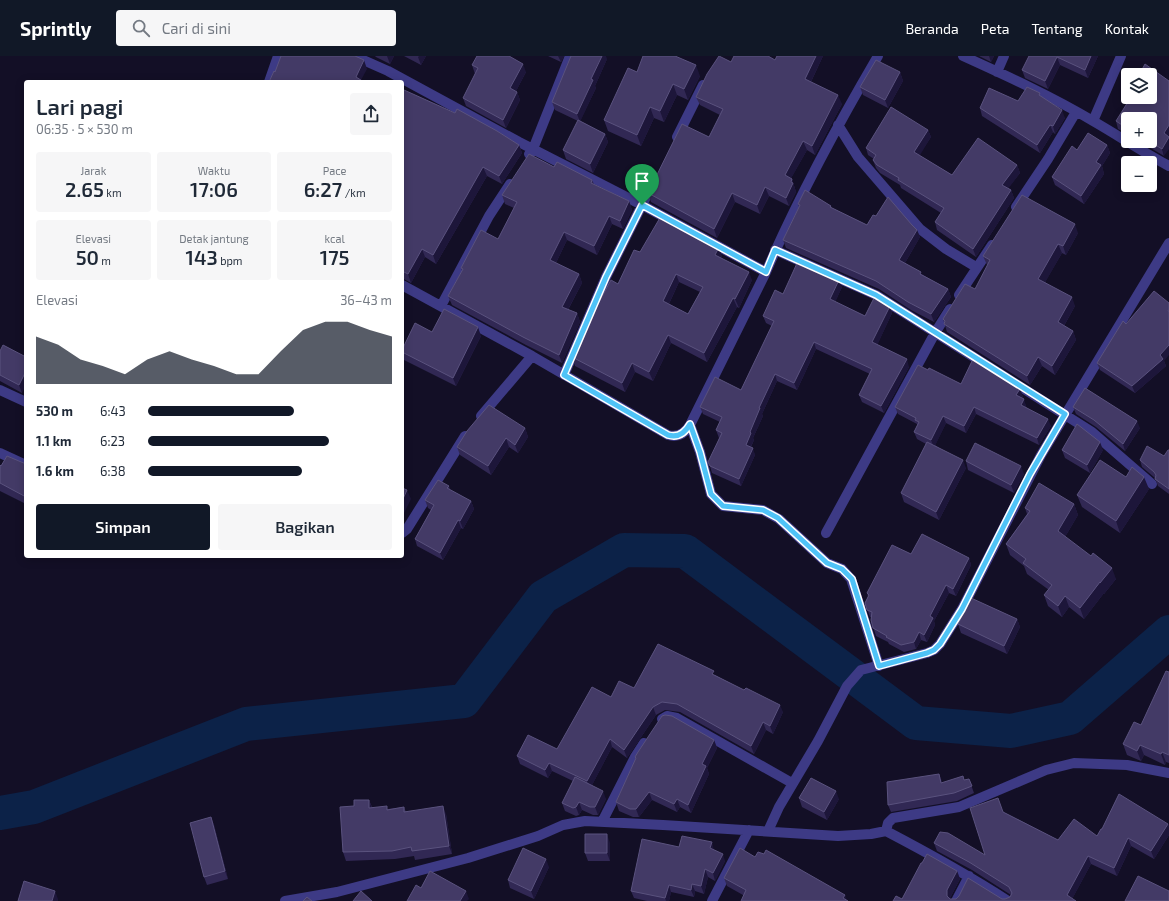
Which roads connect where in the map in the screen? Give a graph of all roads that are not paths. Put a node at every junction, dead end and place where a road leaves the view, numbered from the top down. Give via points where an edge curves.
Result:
1 (278, 56) edge
2 (354, 56) edge
3 (570, 56) edge
4 (878, 56) edge
5 (963, 56) edge
6 (1004, 56) edge
7 (1121, 56) edge
8 (373, 59) edge
9 (997, 72) junction
10 (709, 74) edge
11 (270, 80) edge
12 (1076, 112) junction
13 (1093, 121) junction
14 (838, 126) junction
15 (674, 142) edge
16 (533, 149) junction
17 (524, 162) edge
18 (1169, 166) edge
19 (515, 176) edge
20 (656, 177) edge
21 (642, 205) junction
22 (1009, 218) edge
23 (998, 236) edge
24 (1169, 243) edge
25 (775, 250) junction
26 (976, 267) junction
27 (766, 272) junction
28 (404, 286) edge
29 (440, 306) junction
30 (935, 332) junction
31 (532, 356) junction
32 (564, 375) junction
33 (0, 390) edge
34 (24, 401) edge
35 (1065, 414) junction
36 (690, 424) junction
37 (0, 453) edge
38 (24, 464) edge
39 (1152, 484) dead end
40 (404, 531) edge
41 (826, 532) dead end
42 (879, 666) junction
43 (657, 726) edge
44 (648, 738) edge
45 (1169, 773) edge
46 (792, 782) junction
47 (602, 822) junction
48 (771, 823) junction
49 (887, 828) junction
50 (749, 830) junction
51 (969, 876) junction
52 (285, 901) edge
53 (712, 901) edge
54 (956, 901) edge
55 (1008, 901) edge

1 - 11 street
2 - 8 street
3 - 16 street
4 - 14 street
5 - 9 street
6 - 9 street
7 - 13 street
8 - 16 street via 388,71
9 - 12 street
10 - 15 street
12 - 13 street
12 - 22 street
13 - 18 street
14 - 25 street
14 - 26 street via 858,157 920,229 946,250
16 - 17 street
16 - 21 street
19 - 29 street via 489,216
20 - 21 street
21 - 27 street
21 - 32 street via 606,277
23 - 26 street
24 - 35 street
25 - 27 street
25 - 30 street via 876,295
26 - 30 street
27 - 36 street
28 - 29 street
29 - 31 street
30 - 35 street
30 - 41 street
31 - 32 street
31 - 40 street via 465,435
32 - 36 street via 668,435 679,435 687,430
33 - 34 street
35 - 39 street via 1092,432
35 - 42 street via 1030,474 962,609 940,644 927,653
36 - 42 street via 711,494 723,506 763,510 778,518 827,563 842,569 852,579
37 - 38 street
42 - 46 street via 861,670 847,686 818,741
43 - 46 street via 663,717 677,718
44 - 47 street via 635,757
45 - 49 street via 1127,765 1074,763 1046,770 959,807 893,818
46 - 48 street
47 - 50 street
47 - 52 street via 585,821 563,825 538,836 468,858 337,892
48 - 49 street via 838,836 870,834
48 - 50 street
49 - 51 street
50 - 53 street
51 - 54 street
51 - 55 street

